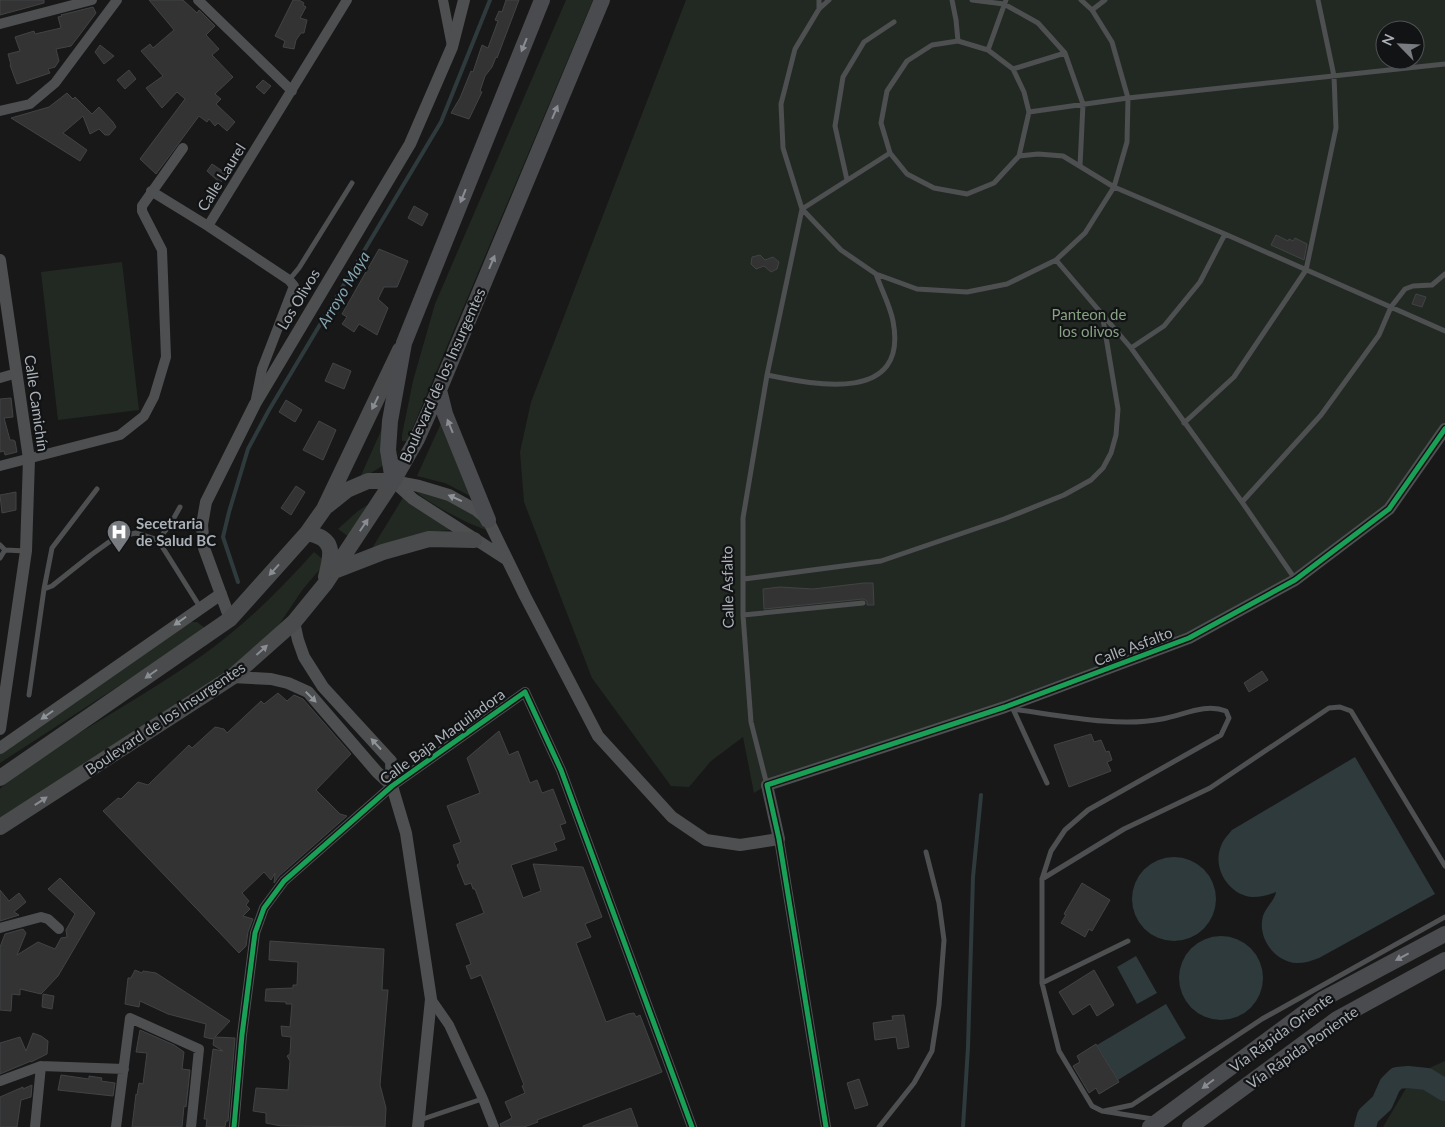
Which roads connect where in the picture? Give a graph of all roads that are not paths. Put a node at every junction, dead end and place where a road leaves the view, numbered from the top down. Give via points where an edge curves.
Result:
1 (92, 0) edge
2 (117, 0) edge
3 (198, 0) edge
4 (347, 0) edge
5 (443, 0) edge
6 (464, 0) edge
7 (542, 0) edge
8 (602, 0) edge
9 (819, 0) edge
10 (829, 0) edge
11 (952, 0) edge
12 (972, 0) edge
13 (1081, 0) edge
14 (1105, 0) edge
15 (1318, 0) edge
16 (1005, 2) edge
17 (819, 9) junction
18 (1092, 10) junction
19 (894, 22) dead end
20 (0, 24) edge
21 (958, 41) junction
22 (452, 47) junction
23 (988, 50) junction
24 (1064, 53) junction
25 (1445, 64) edge
26 (1013, 68) junction
27 (1334, 76) junction
28 (292, 91) junction
29 (1128, 98) junction
30 (1083, 104) junction
31 (0, 111) edge
32 (1028, 112) junction
33 (183, 148) dead end
34 (890, 153) junction
35 (1019, 156) junction
36 (1080, 166) junction
37 (847, 180) junction
38 (352, 183) dead end
39 (1114, 187) junction
40 (151, 191) junction
41 (802, 208) junction
42 (208, 226) junction
43 (1225, 234) junction
44 (0, 260) edge
45 (1056, 260) junction
46 (1306, 270) junction
47 (876, 274) junction
48 (1445, 274) edge
49 (289, 280) junction
50 (2, 284) edge
51 (1391, 307) junction
52 (1102, 314) junction
53 (1445, 331) edge
54 (404, 343) junction
55 (1132, 348) junction
56 (17, 373) junction
57 (767, 376) junction
58 (0, 378) edge
59 (439, 390) junction
60 (255, 404) junction
61 (1184, 423) junction
62 (1445, 429) edge
63 (29, 458) junction
64 (0, 466) edge
65 (393, 481) junction
66 (97, 489) dead end
67 (1242, 502) junction
68 (180, 507) dead end
69 (324, 509) junction
70 (488, 520) junction
71 (307, 533) junction
72 (158, 540) junction
73 (474, 540) junction
74 (0, 545) edge
75 (5, 550) junction
76 (26, 551) junction
77 (0, 558) edge
78 (506, 559) junction
79 (329, 577) junction
80 (744, 580) junction
81 (1295, 580) junction
82 (44, 589) junction
83 (220, 594) junction
84 (864, 603) dead end
85 (200, 607) junction
86 (743, 615) junction
87 (230, 619) junction
88 (294, 622) junction
89 (232, 677) junction
90 (29, 695) dead end
91 (1009, 708) junction
92 (0, 721) edge
93 (0, 748) edge
94 (0, 778) edge
95 (1047, 784) dead end
96 (767, 785) junction
97 (392, 786) junction
98 (0, 827) edge
99 (779, 838) junction
100 (926, 852) dead end
101 (1445, 866) edge
102 (1042, 879) junction
103 (1445, 917) edge
104 (0, 928) edge
105 (59, 929) dead end
106 (1445, 934) edge
107 (1128, 941) dead end
108 (1445, 960) edge
109 (1042, 983) junction
110 (431, 999) junction
111 (42, 1066) junction
112 (124, 1069) junction
113 (0, 1081) edge
114 (484, 1098) junction
115 (1102, 1111) junction
116 (419, 1124) edge
117 (1155, 1124) edge
118 (35, 1127) edge
119 (116, 1127) edge
120 (191, 1127) edge
121 (234, 1127) edge
122 (494, 1127) edge
123 (692, 1127) edge
124 (826, 1127) edge
125 (879, 1127) edge
126 (1190, 1127) edge

1 - 20 street
2 - 31 street via 54,82 30,104
3 - 28 street
4 - 28 street, Calle Laurel
5 - 22 street
6 - 22 street, Los Olivos
7 -> 54 highway
59 -> 8 highway, Boulevard de los Insurgentes
9 - 17 lane
10 - 17 lane
11 - 21 lane
12 - 16 lane
13 - 18 lane
14 - 18 lane
15 - 27 lane
16 - 23 lane
16 - 24 lane via 1038,23
17 - 41 lane via 795,49 781,104 783,148
18 - 29 lane via 1112,42
19 - 37 lane via 864,42 843,77 835,126
21 - 23 lane
21 - 34 lane via 932,45 907,61 887,92 881,123
22 - 60 street, Los Olivos via 410,144
23 - 26 lane
24 - 26 lane
24 - 30 lane
25 - 27 lane
26 - 32 lane via 1024,92
27 - 29 lane
27 - 46 lane via 1336,128
28 - 42 street, Calle Laurel
29 - 30 lane
29 - 39 lane via 1127,142
30 - 32 lane
30 - 36 lane
32 - 35 lane
33 - 40 street
34 - 35 lane via 908,174 934,188 966,194 994,183
34 - 37 lane
35 - 36 lane via 1063,156
36 - 39 lane
37 - 41 lane
38 - 49 lane
39 - 43 lane
39 - 45 lane via 1085,233
40 - 42 street
40 - 63 street via 142,211 162,250 166,356 154,397 144,416 120,434
41 - 47 lane via 841,250
41 - 57 lane, Calle Asfalto
42 - 49 street, Calle Laurel
43 - 46 lane
43 - 55 lane via 1200,282 1164,326
44 - 50 street, Calle Camichín
45 - 47 lane via 1007,284 967,292 917,289
45 - 52 lane
46 - 51 lane
46 - 61 lane via 1234,377
47 - 57 lane via 893,321 894,345 891,360 880,373 862,382 837,386
48 - 51 lane via 1432,285 1405,289
49 - 60 street via 294,286 262,369
50 - 56 street, Calle Camichín
51 - 53 lane
51 - 67 lane via 1379,335 1321,415
52 - 55 lane
52 - 80 lane via 1118,409 1111,453 1092,480 1004,519 881,562
54 - 65 highway via 390,421 388,450
54 -> 69 main road
55 - 61 lane
56 - 58 street
56 - 63 street, Calle Camichín
57 - 80 lane, Calle Asfalto via 743,518
59 - 65 highway, Boulevard de los Insurgentes
70 -> 59 highway
60 - 83 street, Los Olivos via 206,502 202,525 204,548
61 - 67 lane
62 - 81 street, Calle Asfalto via 1389,509
63 - 64 street
63 - 76 street, Calle Camichín
65 - 69 main road via 368,481 347,490
70 -> 65 street via 448,495
65 - 73 street via 413,499
79 -> 65 main road, Boulevard de los Insurgentes
66 - 82 lane via 52,548
67 - 81 lane
68 - 72 lane
69 - 71 main road
70 - 78 street
71 - 79 main road via 324,539 331,548
71 -> 87 main road
72 - 82 lane via 136,533 116,537
72 - 85 lane
73 - 78 street
73 - 79 main road via 429,539 383,552
74 - 75 lane
75 - 76 lane
75 - 77 lane
76 - 92 street, Calle Camichín
78 - 99 street via 598,736 672,817 706,840 740,846
79 - 88 main road, Boulevard de los Insurgentes
80 - 86 lane, Calle Asfalto
81 - 91 street, Calle Asfalto via 1189,638
82 - 90 lane
83 - 85 street
83 - 87 street, Los Olivos
84 - 86 lane
85 -> 93 street
86 - 96 lane, Calle Asfalto via 751,722
87 -> 94 main road
89 -> 88 main road, Boulevard de los Insurgentes
97 -> 88 street, Calle Baja Maquiladora via 391,760 323,687 304,657
89 -> 97 street, Calle Baja Maquiladora via 288,683 308,692
98 -> 89 main road, Boulevard de los Insurgentes
91 - 95 lane
91 - 96 street, Calle Asfalto
91 - 102 lane via 1118,721 1150,721 1217,708 1226,711 1229,718 1222,735 1088,810 1065,830 1051,851
96 - 99 street
97 - 110 street, Calle Baja Maquiladora via 406,833
97 - 121 street, Calle Baja Maquiladora via 284,881 264,908 255,933
97 - 123 street, Calle Baja Maquiladora via 525,692 561,770
99 - 124 street
100 - 125 lane via 939,903 944,940 932,1051 914,1083
101 - 102 lane via 1351,711 1340,707 1329,708 1210,788 1124,830
102 - 109 lane
103 - 115 lane via 1262,1019 1132,1105
104 - 105 street via 41,917
106 -> 117 highway, Vía Rápida Oriente via 1323,999
107 - 109 lane
108 - 126 highway, Vía Rápida Poniente via 1337,1020
109 - 115 lane via 1059,1052 1092,1106
110 - 114 street, Calle Baja Maquiladora via 449,1025
110 - 116 street, Calle Baja Maquiladora
111 - 112 street
111 - 113 street
111 - 118 street
112 - 119 street
112 - 120 street via 130,1018 199,1049
114 - 116 lane
114 - 122 street, Calle Baja Maquiladora
115 - 117 lane

